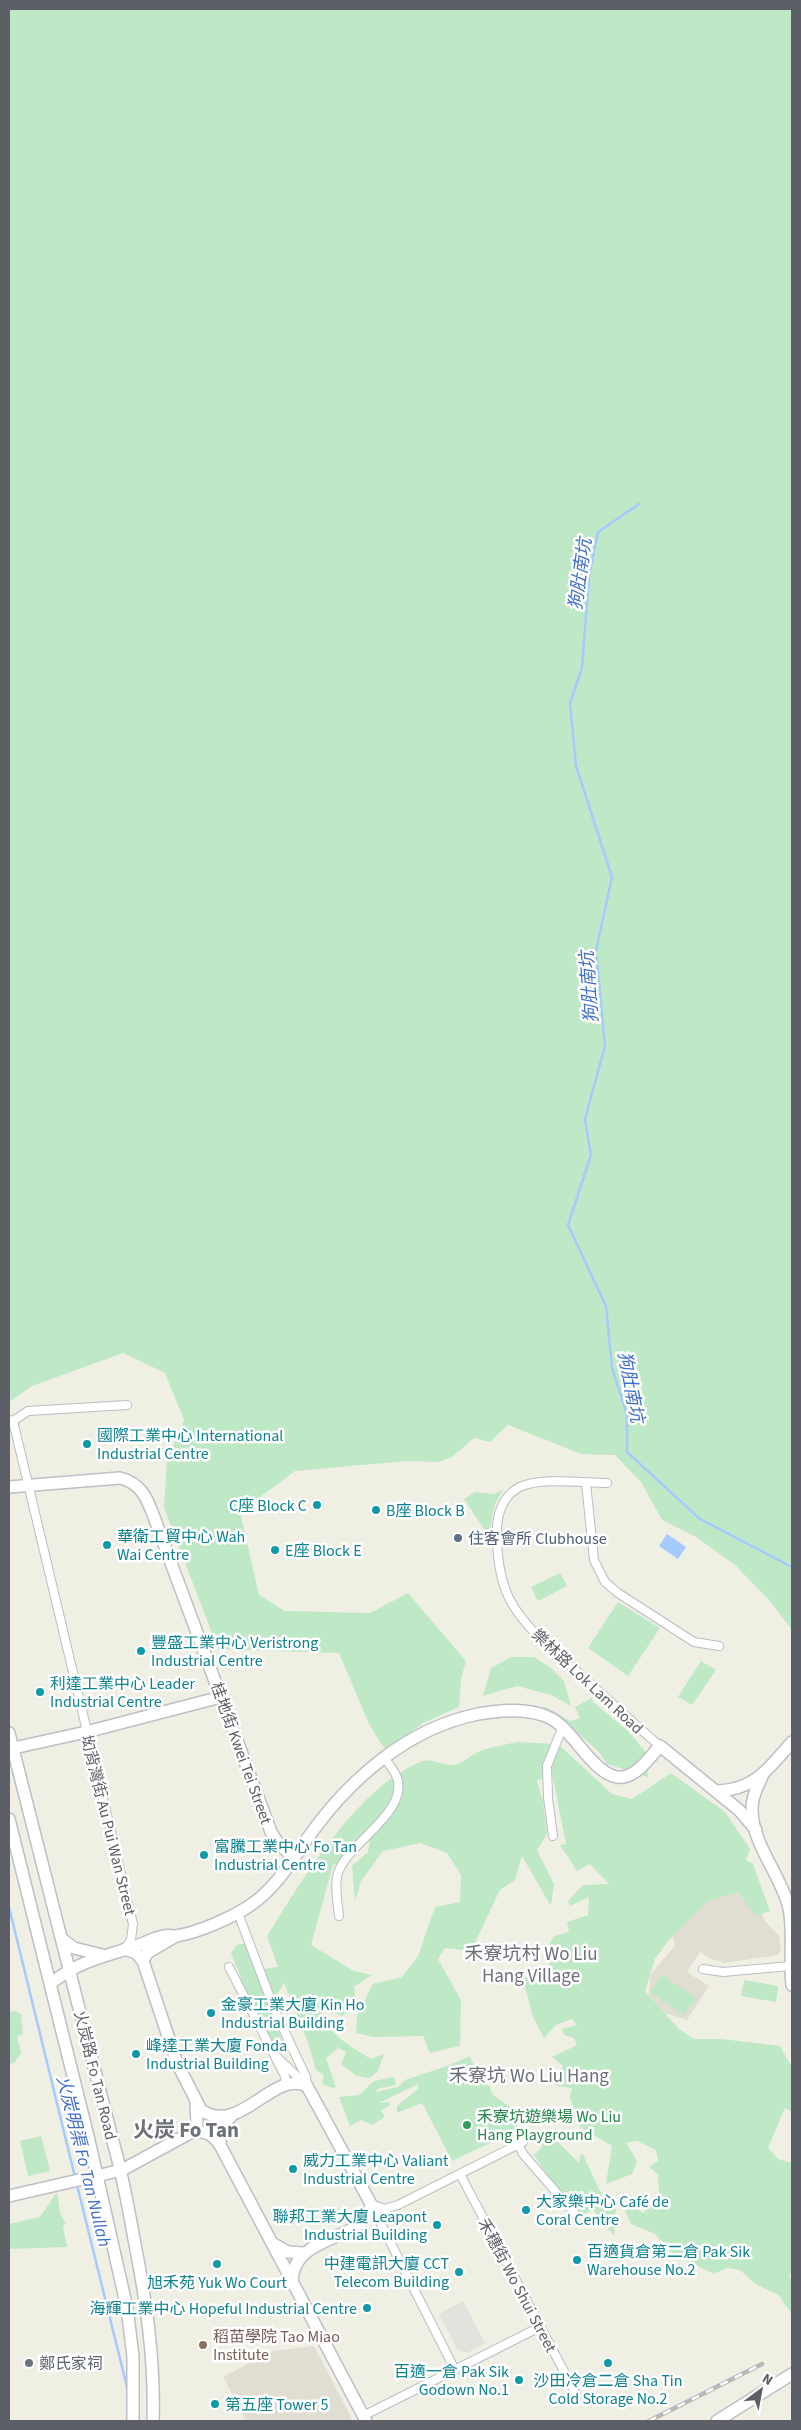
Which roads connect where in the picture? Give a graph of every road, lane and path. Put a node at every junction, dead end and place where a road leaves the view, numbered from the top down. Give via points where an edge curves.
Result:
1 (126, 1405) dead end
2 (11, 1421) edge
3 (586, 1483) junction
4 (607, 1483) dead end
5 (29, 1486) junction
6 (9, 1487) edge
7 (720, 1646) dead end
8 (221, 1697) junction
9 (563, 1726) junction
10 (86, 1732) junction
11 (9, 1733) edge
12 (660, 1746) junction
13 (791, 1747) edge
14 (10, 1748) edge
15 (385, 1759) junction
16 (762, 1774) junction
17 (718, 1791) junction
18 (9, 1819) edge
19 (756, 1830) junction
20 (553, 1836) dead end
21 (293, 1857) junction
22 (238, 1913) junction
23 (338, 1916) dead end
24 (176, 1936) junction
25 (62, 1939) junction
26 (125, 1949) junction
27 (102, 1955) junction
28 (143, 1961) junction
29 (790, 1966) junction
30 (229, 1967) dead end
31 (70, 1969) junction
32 (703, 1969) dead end
33 (50, 1984) junction
34 (792, 1985) edge
35 (273, 2053) junction
36 (286, 2085) junction
37 (307, 2086) junction
38 (196, 2102) junction
39 (234, 2113) junction
40 (190, 2133) junction
41 (220, 2145) junction
42 (122, 2170) junction
43 (460, 2174) junction
44 (97, 2176) junction
45 (9, 2196) edge
46 (371, 2204) junction
47 (576, 2216) dead end
48 (272, 2243) junction
49 (303, 2253) junction
50 (292, 2281) junction
51 (540, 2328) junction
52 (455, 2370) junction
53 (792, 2374) edge
54 (577, 2396) dead end
55 (364, 2419) edge
56 (133, 2421) edge
57 (153, 2421) edge
58 (717, 2421) edge

1 - 2 street via 28,1411
2 - 5 street, 㘭背灣街 Au Pui Wan Street
3 - 4 street, 樂林路 Lok Lam Road
3 - 7 street via 594,1560 605,1582 694,1642
3 - 12 street, 樂林路 Lok Lam Road via 538,1483 521,1487 510,1495 498,1515 496,1526 501,1575 509,1598 532,1631
5 - 6 street, 桂地街 Kwei Tei Street
5 - 8 street, 桂地街 Kwei Tei Street via 120,1478 130,1480 140,1488 148,1501
5 - 10 street, 㘭背灣街 Au Pui Wan Street
8 - 10 street
8 - 21 street, 桂地街 Kwei Tei Street via 271,1832 278,1844
9 - 12 street via 600,1769 613,1776 631,1774
9 - 15 street via 529,1712 483,1713 427,1730
9 - 20 street via 548,1766
10 - 14 street
10 - 26 street, 㘭背灣街 Au Pui Wan Street via 133,1924 131,1940
11 - 14 street, 火炭路 Fo Tan Road
12 - 17 street, 樂林路 Lok Lam Road
13 - 16 street
14 - 25 street, 火炭路 Fo Tan Road
15 - 21 street via 339,1797
15 - 23 street via 398,1780 397,1796 382,1820 346,1855 337,1875
16 - 17 street via 747,1786
16 - 19 street via 754,1793 752,1811
17 - 19 street, 樂林路 Lok Lam Road
18 - 33 street, 火炭路 Fo Tan Road
19 - 29 street via 782,1885 789,1908 792,1924
21 - 22 street via 267,1893
22 - 24 street
22 - 37 street
24 - 26 street via 164,1936
24 - 28 street via 147,1953
25 - 27 street via 74,1948
25 - 31 street, 火炭路 Fo Tan Road
26 - 27 street
26 - 28 street via 136,1953
27 - 31 street
28 - 38 street via 169,2042
29 - 32 street via 723,1972
29 - 34 street
30 - 35 street
31 - 33 street
31 - 42 street, 火炭路 Fo Tan Road
33 - 44 street, 火炭路 Fo Tan Road
35 - 36 street
35 - 37 street
36 - 37 street via 300,2083
36 - 39 street
37 - 46 street
38 - 39 street via 208,2114 217,2117
38 - 40 street via 197,2124
39 - 41 street via 220,2129
40 - 41 street via 205,2132
40 - 42 street
41 - 48 street
42 - 44 street
42 - 57 street, 火炭路 Fo Tan Road via 152,2341
43 - 46 street via 392,2207 384,2209
43 - 47 street via 521,2143 523,2154
43 - 51 street, 禾穗街 Wo Shui Street
44 - 45 street
44 - 56 street, 火炭路 Fo Tan Road via 127,2308 132,2348
46 - 49 street via 370,2214 359,2224
46 - 52 street
48 - 49 street via 288,2252
48 - 50 street
49 - 50 street via 294,2266
50 - 55 street
51 - 52 street
51 - 54 street, 禾穗街 Wo Shui Street
52 - 55 street
53 - 58 street

